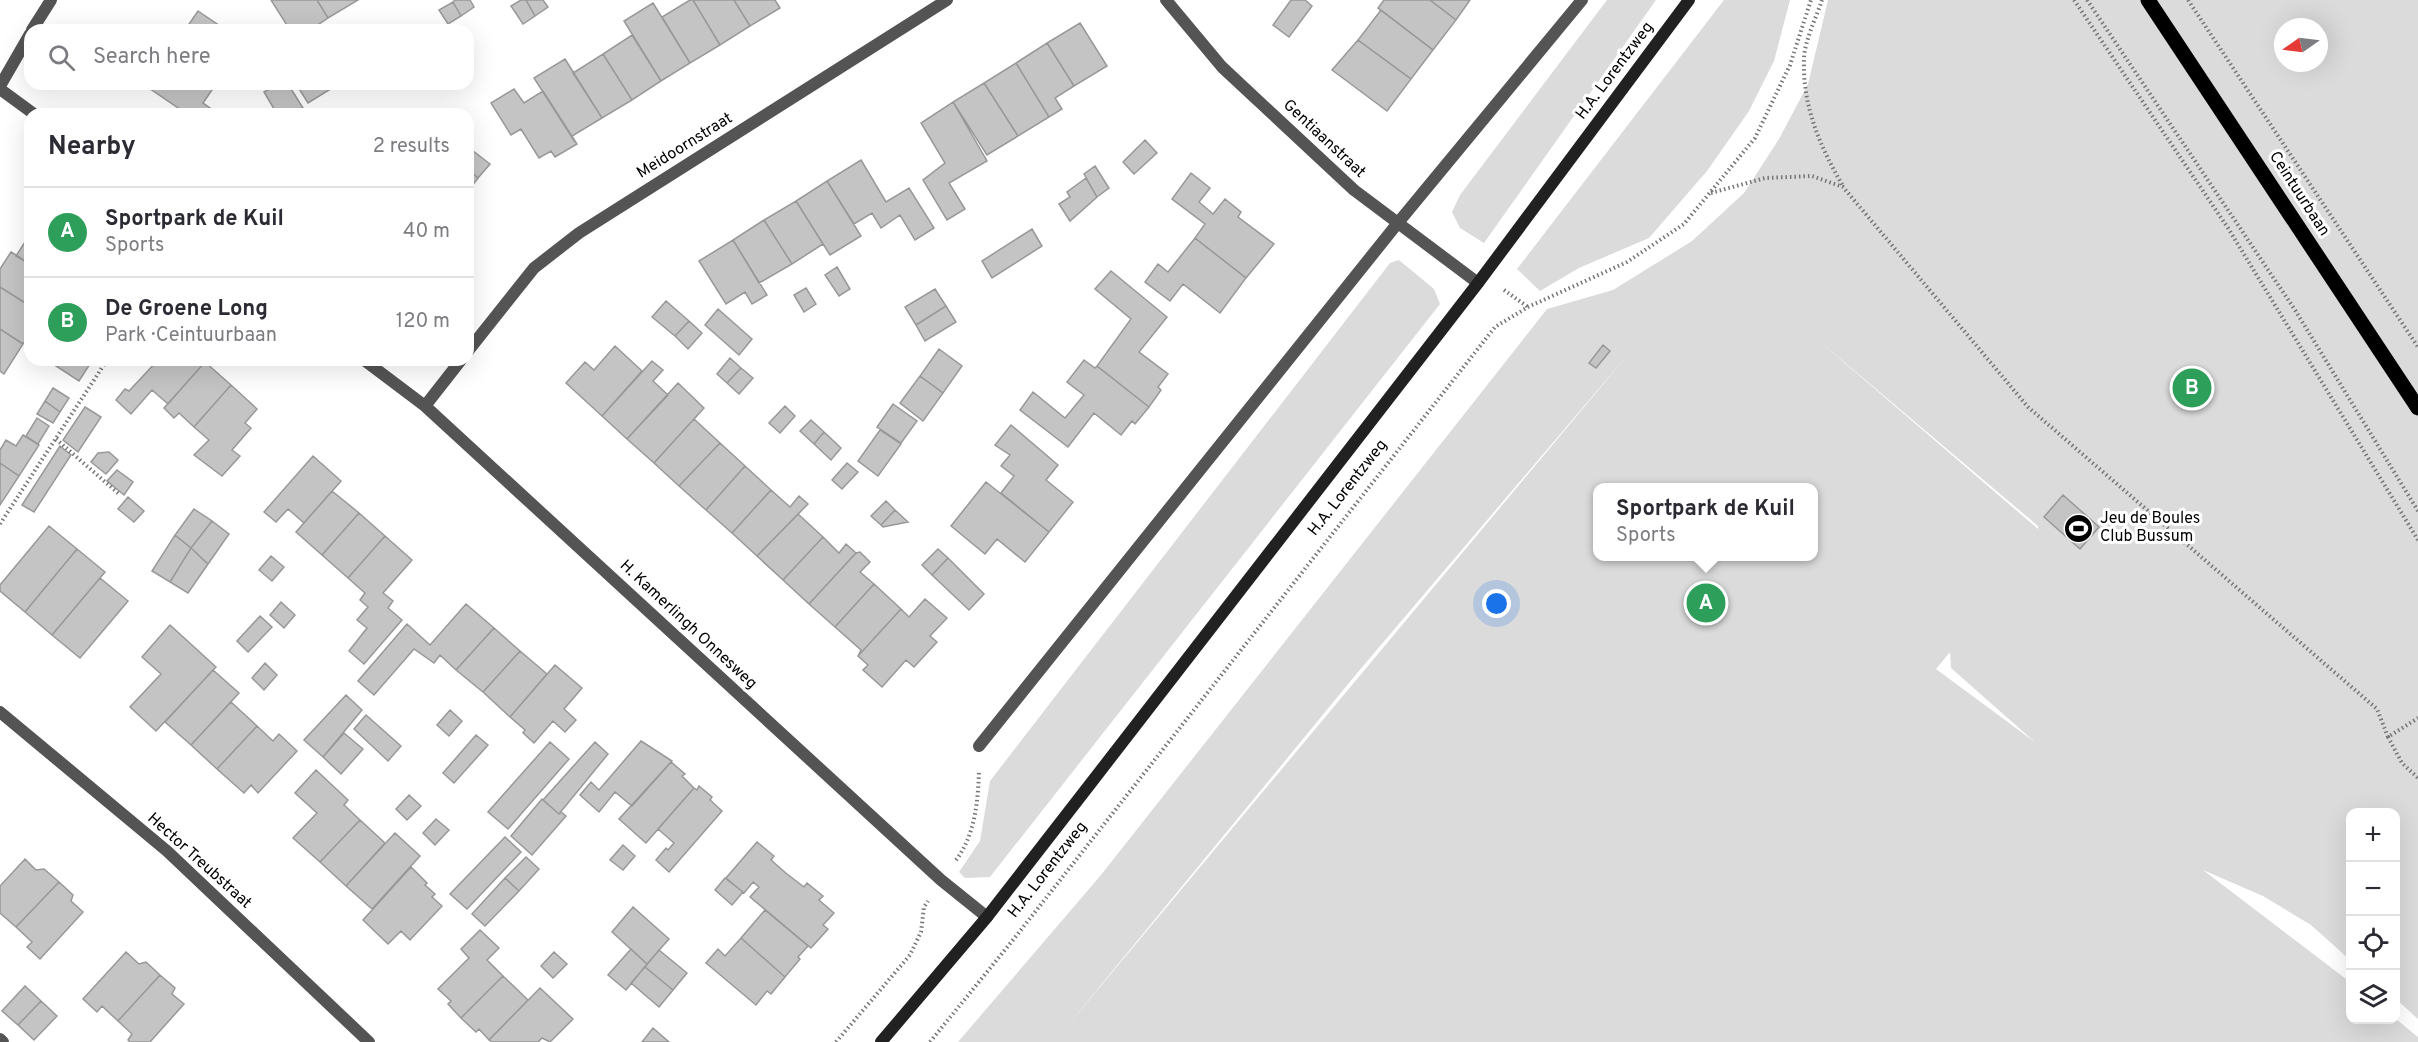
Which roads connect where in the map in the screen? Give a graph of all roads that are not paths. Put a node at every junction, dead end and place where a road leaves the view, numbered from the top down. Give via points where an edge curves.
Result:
1 (51, 0) edge
2 (947, 0) edge
3 (1166, 0) edge
4 (1582, 0) edge
5 (1689, 0) edge
6 (2148, 0) edge
7 (36, 24) edge
8 (24, 45) edge
9 (0, 87) edge
10 (26, 108) edge
11 (1397, 224) junction
12 (1478, 284) junction
13 (474, 343) edge
14 (372, 366) edge
15 (456, 366) edge
16 (426, 405) junction
17 (2418, 408) edge
18 (0, 712) edge
19 (979, 746) road end
20 (987, 917) junction
21 (0, 1039) edge
22 (3, 1042) edge
23 (369, 1042) edge
24 (881, 1042) edge

1 - 7 street
2 - 13 street, Meidoornstraat via 579,233 534,268
3 - 11 street, Gentiaanstraat via 1222,67 1354,190
4 - 11 street
5 - 12 street, H.A. Lorentzweg
6 - 17 main road, Ceintuurbaan
8 - 9 street
9 - 10 street
11 - 12 street, Gentiaanstraat
11 - 19 street
12 - 20 street, H.A. Lorentzweg
14 - 16 street, H. Kamerlingh Onnesweg
15 - 16 street
16 - 20 street, H. Kamerlingh Onnesweg via 941,880
18 - 23 street, Hector Treubstraat via 168,851
20 - 24 street, H.A. Lorentzweg
21 - 22 street

